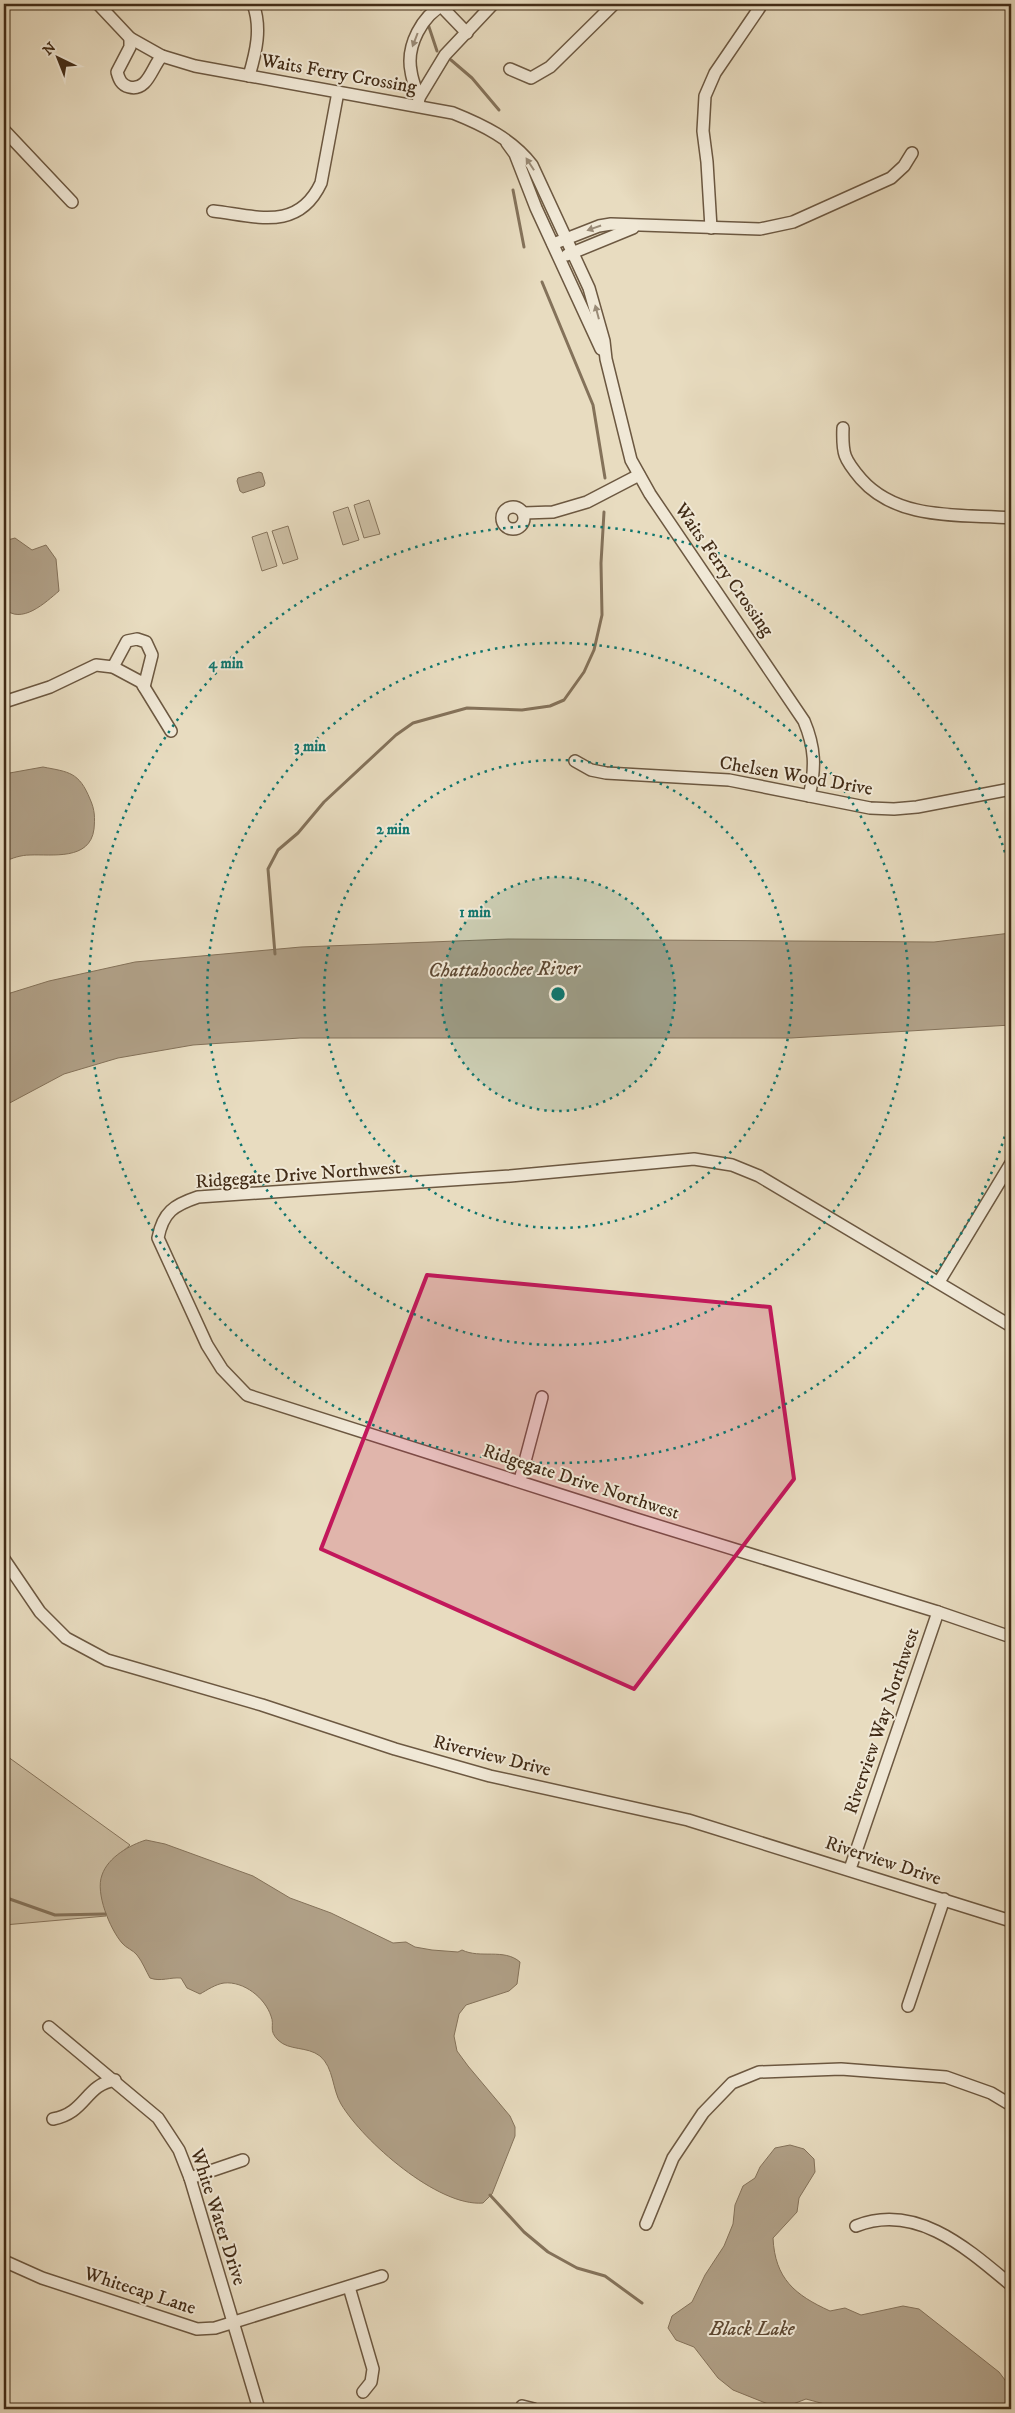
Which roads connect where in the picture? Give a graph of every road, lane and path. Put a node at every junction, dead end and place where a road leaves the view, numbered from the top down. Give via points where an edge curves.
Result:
1 (98, 4) edge
2 (253, 4) edge
3 (493, 4) edge
4 (614, 4) edge
5 (443, 5) edge
6 (760, 7) dead end
7 (466, 33) junction
8 (130, 38) junction
9 (162, 56) junction
10 (510, 69) dead end
11 (249, 76) junction
12 (338, 92) junction
13 (418, 102) junction
14 (4, 130) edge
15 (505, 140) junction
16 (912, 153) dead end
17 (72, 202) dead end
18 (213, 211) dead end
19 (638, 226) junction
20 (711, 228) junction
21 (567, 238) junction
22 (553, 244) junction
23 (573, 252) junction
24 (559, 259) junction
25 (606, 359) junction
26 (843, 428) dead end
27 (639, 475) junction
28 (524, 513) dead end
29 (1011, 518) edge
30 (113, 667) junction
31 (144, 687) junction
32 (4, 702) edge
33 (171, 731) dead end
34 (575, 761) dead end
35 (1011, 789) edge
36 (809, 796) junction
37 (1011, 1163) edge
38 (939, 1282) junction
39 (1011, 1326) edge
40 (542, 1398) dead end
41 (520, 1480) junction
42 (4, 1559) edge
43 (938, 1612) junction
44 (1011, 1637) edge
45 (850, 1869) junction
46 (944, 1899) junction
47 (1011, 1921) edge
48 (908, 2006) dead end
49 (49, 2027) dead end
50 (115, 2080) junction
51 (1011, 2105) edge
52 (53, 2119) dead end
53 (243, 2160) dead end
54 (190, 2178) junction
55 (646, 2224) dead end
56 (856, 2226) dead end
57 (4, 2261) edge
58 (382, 2276) dead end
59 (1011, 2285) edge
60 (349, 2287) junction
61 (232, 2322) junction
62 (362, 2392) dead end
63 (522, 2406) dead end
64 (259, 2409) edge
65 (534, 2409) edge

1 - 8 street, Waits Ferry Crossing
2 - 11 street via 258,29
3 - 7 street
4 - 10 street via 538,75 532,78
5 - 7 street
5 -> 13 street via 423,22 412,43 410,70
6 - 20 street via 715,72 706,96 703,132
7 - 13 street via 445,55
8 - 9 street, Waits Ferry Crossing
8 - 9 street via 130,46 118,72 126,86 135,88 144,84
9 - 11 street, Waits Ferry Crossing
11 - 12 street, Waits Ferry Crossing
12 - 13 street, Waits Ferry Crossing
12 - 18 street via 320,183 307,206 293,215 276,219
13 - 15 street, Waits Ferry Crossing via 478,123
14 - 17 street
21 -> 15 street, Waits Ferry Crossing via 532,165 513,143
15 - 22 street, Waits Ferry Crossing via 515,154
16 - 20 street via 891,178 793,222 760,229
19 - 20 street
19 -> 21 street via 599,226
19 - 23 street
21 - 22 street
21 - 23 street, Waits Ferry Crossing
22 - 24 street, Waits Ferry Crossing
23 - 24 street
25 -> 23 street, Waits Ferry Crossing via 594,303
24 - 25 street, Waits Ferry Crossing
25 - 27 street, Waits Ferry Crossing via 631,460
26 - 29 street via 845,461 870,488 893,504 921,512
27 - 28 street via 587,502 552,512
27 - 36 street, Waits Ferry Crossing via 804,721 815,757
30 - 31 street via 141,682
30 - 31 street via 127,642 137,639 146,642 152,655
30 - 32 street via 96,665 50,687
31 - 33 street
34 - 36 street, Chelsen Wood Drive via 590,770 606,773 729,780
35 - 36 street, Chelsen Wood Drive via 894,809 870,808
37 - 38 street
38 - 39 street, Ridgegate Drive Northwest
38 - 41 street, Ridgegate Drive Northwest via 759,1176 732,1164 694,1159 441,1182 198,1197 173,1206 160,1226 158,1238 207,1345 222,1369 247,1394
40 - 41 street
41 - 43 street, Ridgegate Drive Northwest
42 - 45 street, Riverview Drive via 40,1612 66,1638 107,1660 440,1762 688,1820
43 - 44 street, Ridgegate Drive Northwest
43 - 45 street, Riverview Way Northwest
45 - 46 street, Riverview Drive
46 - 47 street, Riverview Drive
46 - 48 street
49 - 50 street, White Water Drive
50 - 52 street via 94,2088 86,2101 66,2117
50 - 54 street, White Water Drive via 170,2133
51 - 55 street via 992,2093 946,2077 841,2069 759,2072 732,2083 703,2113 673,2158
53 - 54 street
54 - 61 street, White Water Drive
56 - 59 street via 872,2220 909,2221 937,2230 968,2249
57 - 61 street, Whitecap Lane via 42,2278 197,2329 215,2328
58 - 60 street, Whitecap Lane
60 - 61 street, Whitecap Lane
60 - 62 street via 373,2369 371,2382
61 - 64 street, White Water Drive
63 - 65 street

